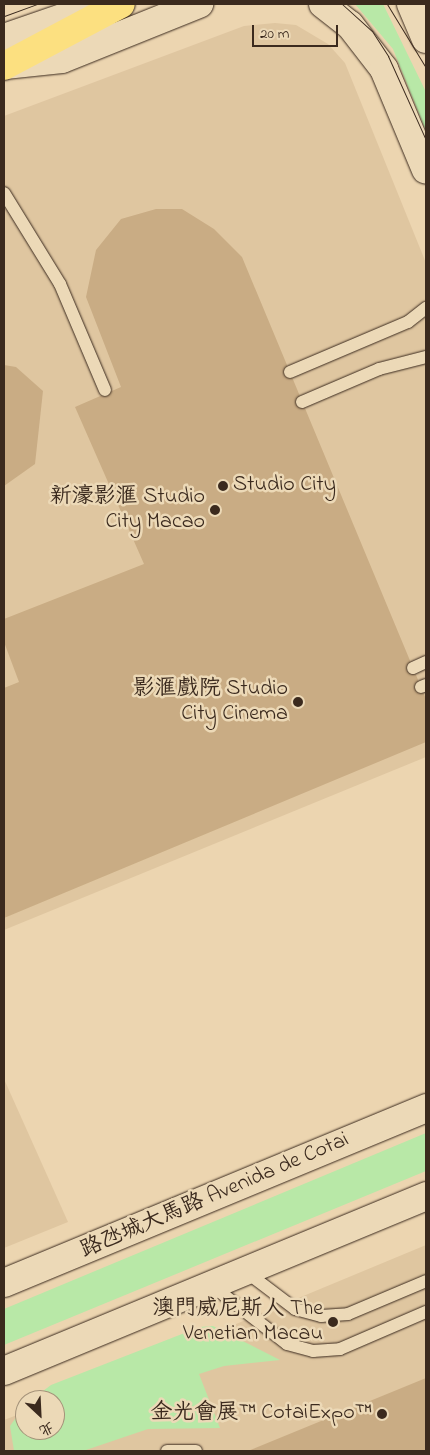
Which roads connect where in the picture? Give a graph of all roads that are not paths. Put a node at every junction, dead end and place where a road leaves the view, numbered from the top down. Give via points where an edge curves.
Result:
1 (199, 4) edge
2 (323, 4) edge
3 (411, 4) edge
4 (112, 10) edge
5 (4, 38) edge
6 (426, 39) edge
7 (4, 66) edge
8 (426, 170) edge
9 (4, 194) edge
10 (426, 308) edge
11 (426, 357) edge
12 (290, 372) dead end
13 (105, 390) dead end
14 (302, 402) dead end
15 (426, 662) edge
16 (413, 668) dead end
17 (426, 1108) edge
18 (426, 1196) edge
19 (245, 1271) junction
20 (426, 1281) edge
21 (4, 1283) edge
22 (210, 1285) junction
23 (426, 1312) edge
24 (4, 1371) edge
25 (166, 1451) edge
26 (196, 1451) edge

1 - 7 street via 62,60
2 - 8 street via 350,24 384,69
3 - 6 street
4 - 5 street via 76,13
4 - 7 main road via 53,37
9 - 13 lane via 60,284
10 - 12 lane via 408,322
11 - 14 lane via 379,369
15 - 16 lane
17 - 21 street, 路氹城大馬路 Avenida de Cotai
18 - 19 street
19 - 20 lane via 295,1309 321,1316 348,1314
19 - 22 street
22 - 23 lane via 287,1344 313,1351 340,1349
22 - 24 street
25 - 26 lane

